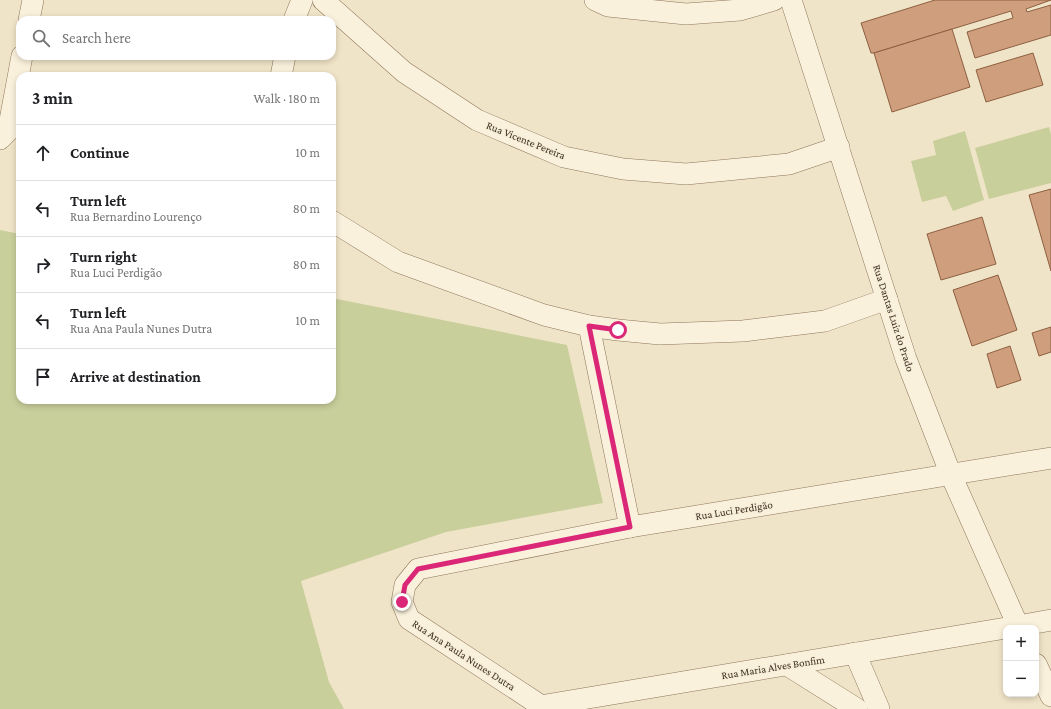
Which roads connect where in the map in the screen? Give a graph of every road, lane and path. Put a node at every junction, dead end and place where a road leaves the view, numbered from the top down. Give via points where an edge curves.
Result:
1 (32, 0) edge
2 (302, 0) edge
3 (324, 0) edge
4 (595, 0) edge
5 (774, 0) edge
6 (791, 0) edge
7 (30, 16) edge
8 (296, 16) edge
9 (21, 60) edge
10 (285, 60) edge
11 (19, 72) edge
12 (281, 72) edge
13 (16, 88) edge
14 (0, 139) edge
15 (839, 147) junction
16 (336, 223) edge
17 (887, 299) junction
18 (589, 326) junction
19 (1051, 458) edge
20 (950, 475) junction
21 (630, 527) junction
22 (418, 569) joint
23 (1051, 620) edge
24 (1011, 625) edge
25 (1027, 625) edge
26 (1003, 629) edge
27 (855, 653) junction
28 (787, 665) junction
29 (1039, 670) edge
30 (1051, 696) edge
31 (543, 707) edge
32 (857, 709) edge
33 (879, 709) edge

1 - 7 street
2 - 8 street
3 - 15 street, Rua Vicente Pereira via 404,72 477,120 564,157 623,169 686,174 789,164
4 - 5 street via 608,6 686,14 740,10
6 - 15 street, Rua Dantas Luiz do Prado
9 - 11 street
10 - 12 street
13 - 14 street via 8,131
15 - 17 street, Rua Dantas Luiz do Prado
16 - 18 street via 398,262 544,315
17 - 18 street via 825,321 742,331 660,334
17 - 20 street, Rua Dantas Luiz do Prado via 906,359
18 - 21 street
19 - 20 street, Rua Luci Perdigão
20 - 21 street, Rua Luci Perdigão
20 - 24 street, Rua Dantas Luiz do Prado
21 - 22 street, Rua Luci Perdigão
22 - 31 street, Rua Ana Paula Nunes Dutra via 405,585 402,602 409,619
23 - 25 street, Rua Maria Alves Bonfim
26 - 27 street, Rua Maria Alves Bonfim
27 - 28 street, Rua Maria Alves Bonfim
27 - 33 street
28 - 31 street, Rua Maria Alves Bonfim
28 - 32 street
29 - 30 street

